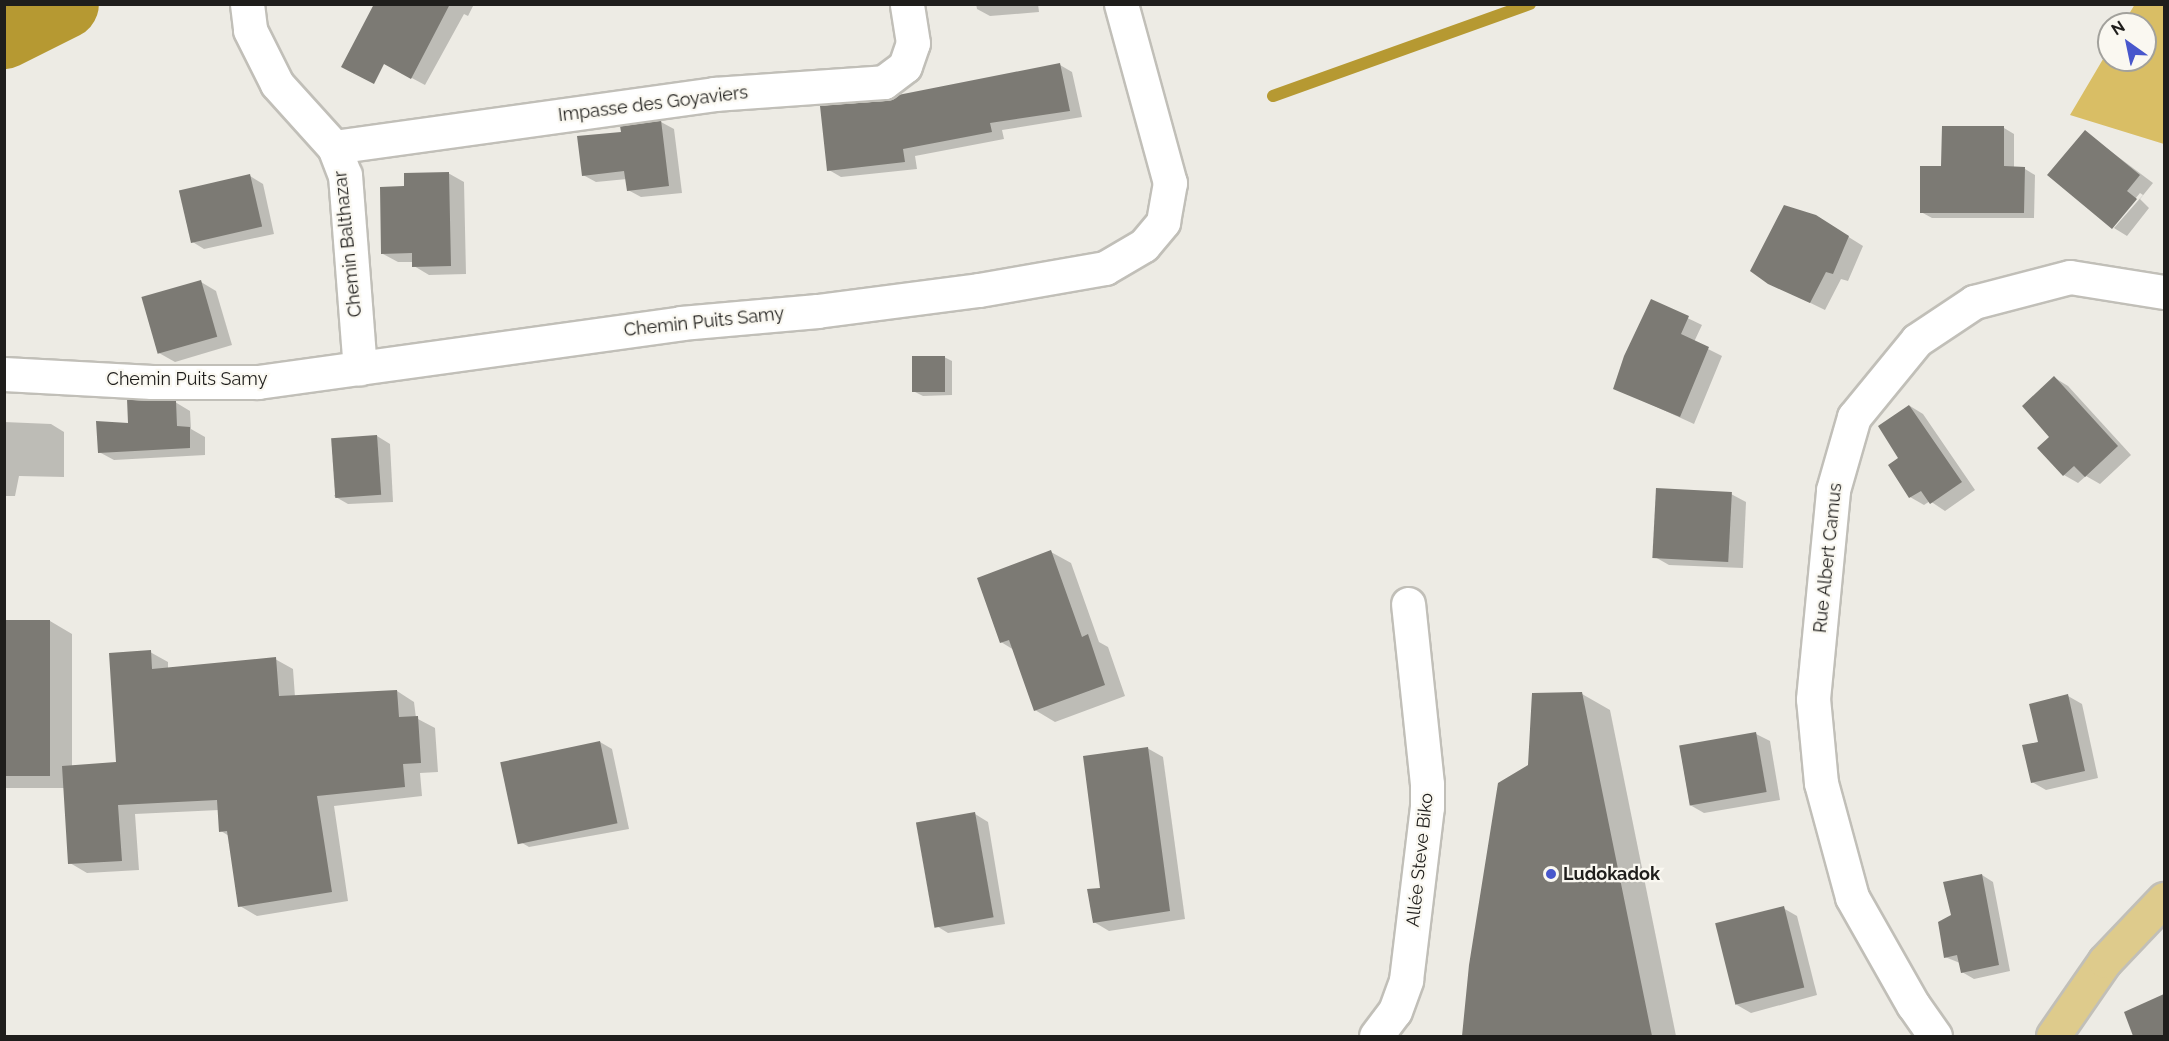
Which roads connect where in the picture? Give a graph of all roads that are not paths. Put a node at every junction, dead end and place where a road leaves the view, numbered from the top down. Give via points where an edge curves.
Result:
1 (247, 4) edge
2 (907, 4) edge
3 (1122, 4) edge
4 (334, 147) junction
5 (2164, 292) edge
6 (360, 368) junction
7 (4, 374) edge
8 (1408, 604) dead end
9 (2164, 898) edge
10 (1376, 1036) edge
11 (1935, 1036) edge
12 (2053, 1036) edge

1 - 4 street, Chemin Balthazar via 250,30 277,84
2 - 4 street, Impasse des Goyaviers via 913,43 905,66 885,82 714,94
3 - 6 street, Chemin Puits Samy via 1170,183 1163,222 1144,245 1105,268 978,291 681,323
4 - 6 street, Chemin Balthazar via 345,175
5 - 11 street, Rue Albert Camus via 2070,277 1974,303 1917,340 1854,417 1833,490 1813,699 1821,783 1852,897
6 - 7 street, Chemin Puits Samy via 258,382 152,382
8 - 10 street, Allée Steve Biko via 1427,807 1406,980 1395,1011
9 - 12 main road via 2105,962

